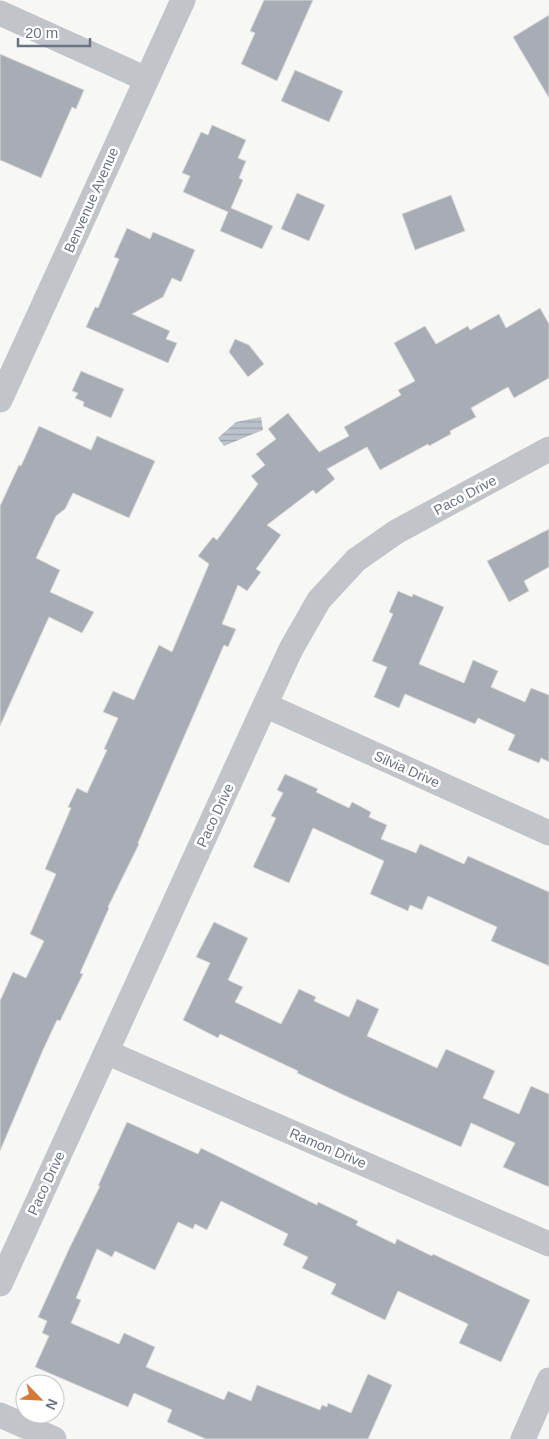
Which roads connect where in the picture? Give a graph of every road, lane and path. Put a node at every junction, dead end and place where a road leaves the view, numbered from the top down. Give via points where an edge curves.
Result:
1 (183, 0) edge
2 (0, 13) edge
3 (146, 79) junction
4 (0, 400) edge
5 (549, 449) edge
6 (265, 705) junction
7 (549, 833) edge
8 (106, 1052) junction
9 (549, 1244) edge
10 (0, 1284) edge
11 (549, 1380) edge
12 (0, 1415) edge
13 (54, 1439) edge
14 (522, 1439) edge

1 - 3 street, Benvenue Avenue
2 - 3 street
3 - 4 street, Benvenue Avenue
5 - 6 street, Paco Drive via 396,532 356,560 319,600
6 - 7 street, Silvia Drive
6 - 8 street, Paco Drive
8 - 9 street, Ramon Drive
8 - 10 street, Paco Drive
11 - 14 street
12 - 13 street

